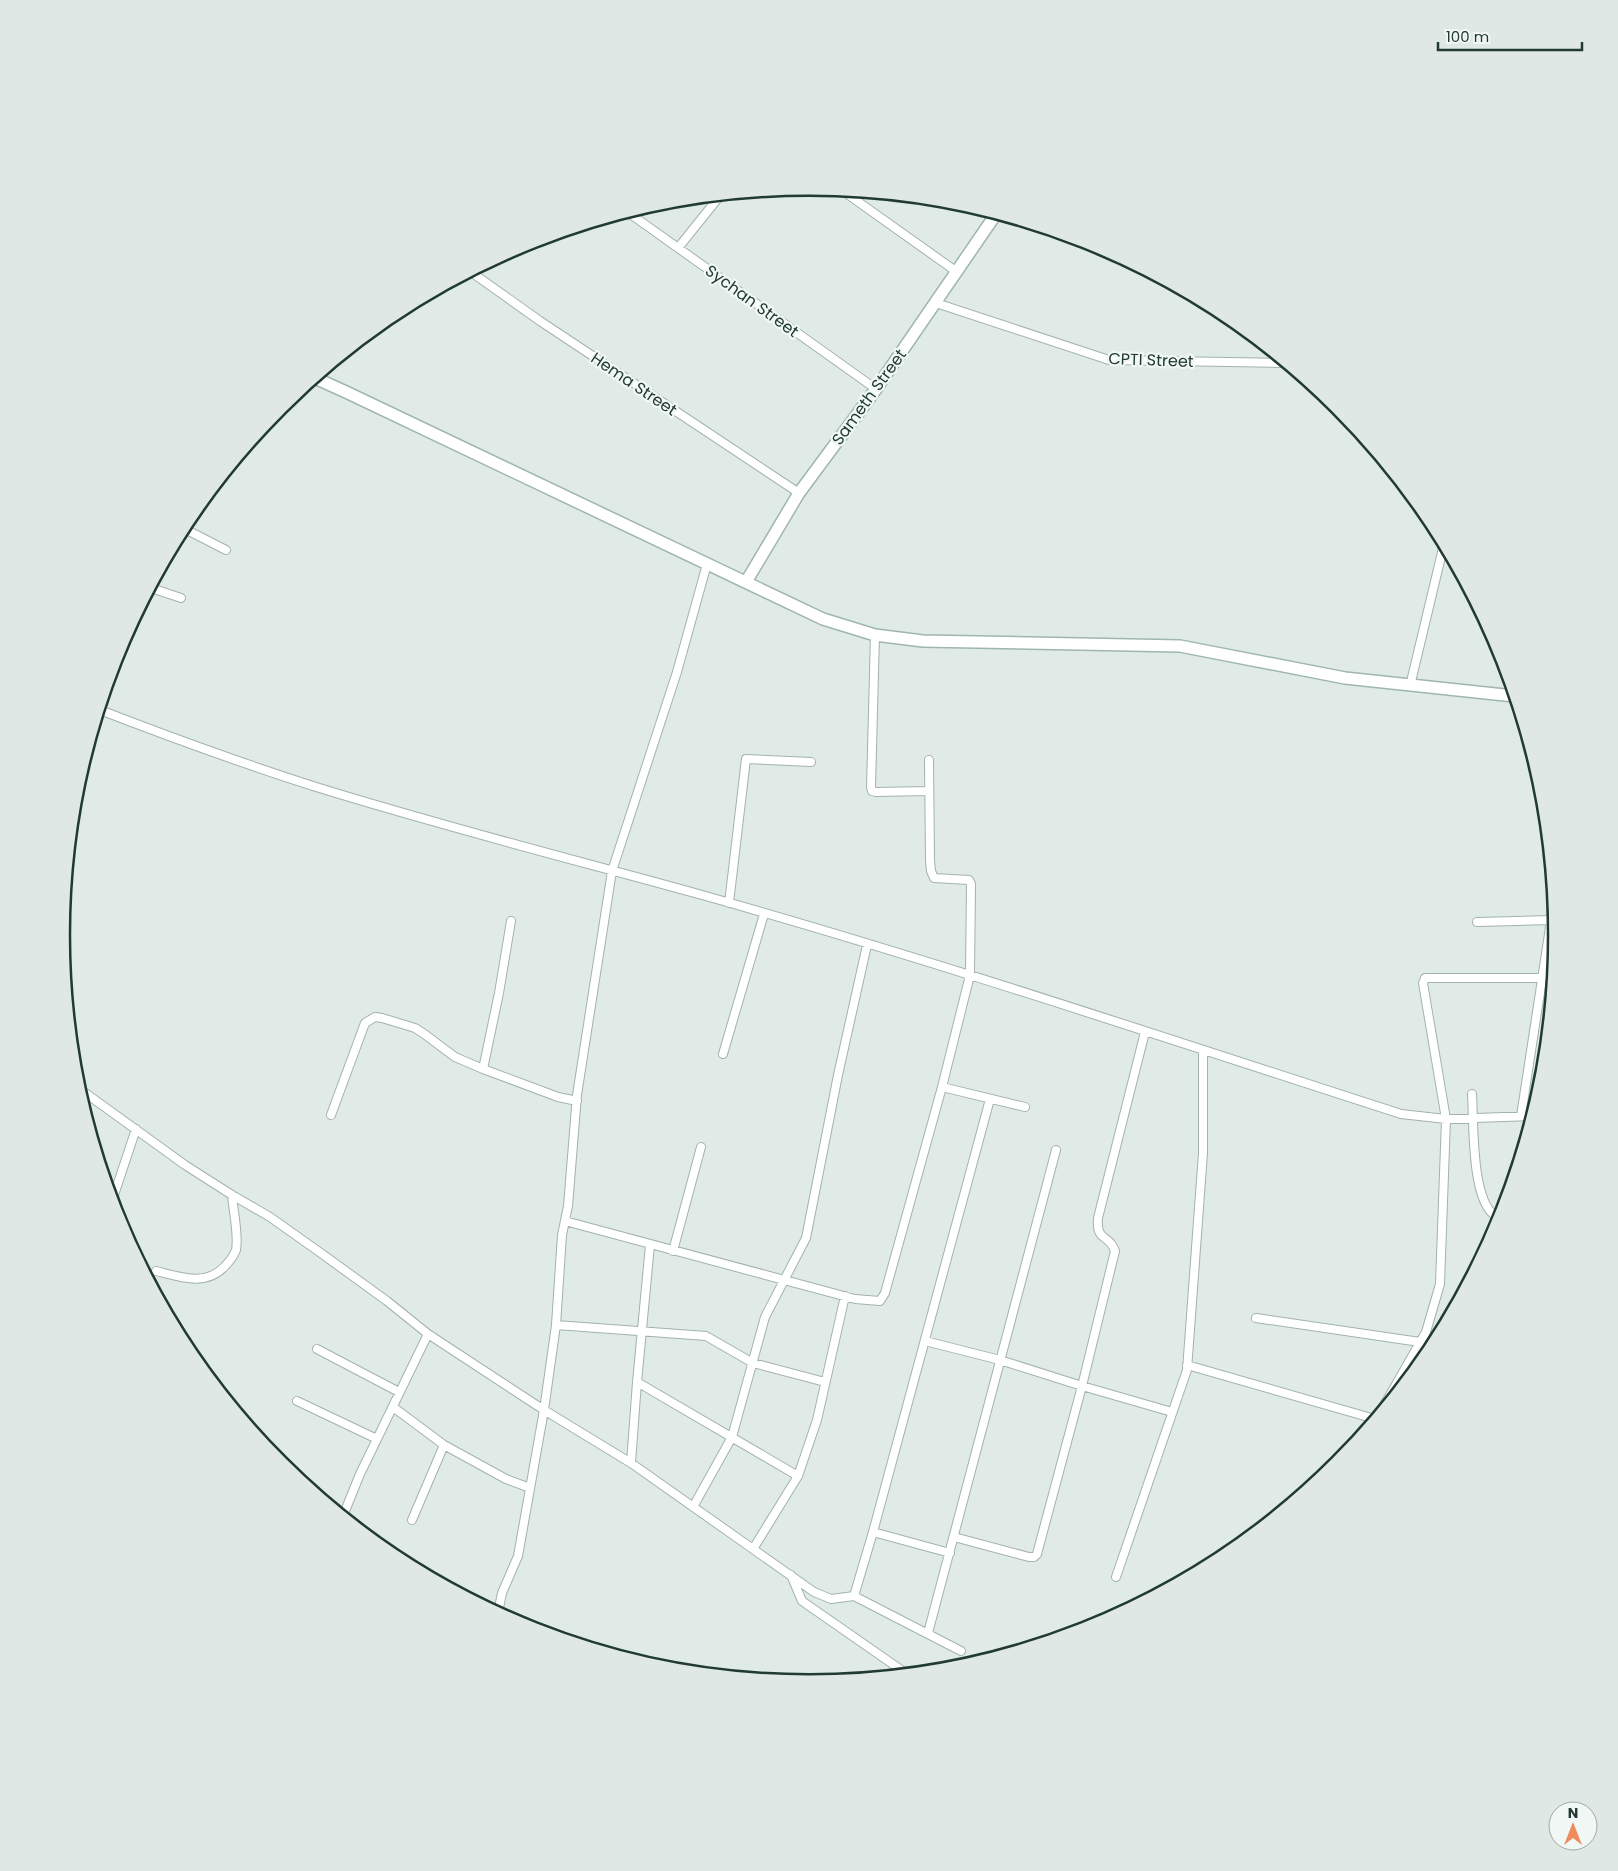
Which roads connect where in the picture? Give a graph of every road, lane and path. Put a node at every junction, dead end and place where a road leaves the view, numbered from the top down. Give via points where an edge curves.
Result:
1 (853, 198) edge
2 (713, 203) edge
3 (635, 218) edge
4 (992, 220) edge
5 (678, 248) junction
6 (958, 272) junction
7 (477, 276) edge
8 (936, 303) junction
9 (1276, 363) edge
10 (321, 381) edge
11 (876, 390) junction
12 (799, 493) junction
13 (191, 532) edge
14 (226, 550) dead end
15 (1442, 554) edge
16 (707, 564) junction
17 (746, 582) junction
18 (156, 590) edge
19 (181, 598) dead end
20 (875, 635) junction
21 (1410, 686) junction
22 (1508, 695) edge
23 (105, 712) edge
24 (929, 760) dead end
25 (811, 762) dead end
26 (928, 791) junction
27 (612, 871) junction
28 (729, 903) junction
29 (764, 914) junction
30 (1547, 920) edge
31 (510, 921) dead end
32 (1477, 922) dead end
33 (867, 944) junction
34 (1547, 955) edge
35 (970, 975) junction
36 (1541, 978) junction
37 (1145, 1032) junction
38 (1203, 1050) junction
39 (723, 1054) dead end
40 (483, 1069) junction
41 (942, 1087) junction
42 (87, 1094) edge
43 (1472, 1094) dead end
44 (990, 1099) junction
45 (577, 1101) junction
46 (1025, 1107) dead end
47 (331, 1115) dead end
48 (1521, 1116) junction
49 (1526, 1116) edge
50 (1474, 1118) junction
51 (1446, 1119) junction
52 (136, 1129) junction
53 (702, 1147) dead end
54 (1056, 1150) dead end
55 (116, 1190) edge
56 (232, 1195) junction
57 (1493, 1214) edge
58 (565, 1221) junction
59 (650, 1245) junction
60 (673, 1251) junction
61 (156, 1271) dead end
62 (785, 1280) junction
63 (846, 1296) junction
64 (1256, 1318) dead end
65 (556, 1325) junction
66 (642, 1332) junction
67 (428, 1334) junction
68 (925, 1341) junction
69 (1420, 1342) junction
70 (317, 1349) dead end
71 (1000, 1360) junction
72 (753, 1363) junction
73 (1187, 1365) junction
74 (1398, 1381) edge
75 (637, 1382) junction
76 (825, 1382) junction
77 (1082, 1386) junction
78 (400, 1392) junction
79 (297, 1401) dead end
80 (393, 1407) junction
81 (544, 1410) junction
82 (1172, 1412) junction
83 (1369, 1417) edge
84 (732, 1438) junction
85 (377, 1439) junction
86 (444, 1445) junction
87 (631, 1464) junction
88 (798, 1476) junction
89 (530, 1488) junction
90 (693, 1507) junction
91 (346, 1511) edge
92 (412, 1520) dead end
93 (874, 1532) junction
94 (954, 1537) junction
95 (753, 1550) junction
96 (950, 1553) junction
97 (791, 1576) junction
98 (1116, 1577) dead end
99 (854, 1596) junction
100 (499, 1606) edge
101 (928, 1633) junction
102 (961, 1651) dead end
103 (898, 1669) edge

1 - 6 street
2 - 5 street
3 - 5 street, Sychan Street
4 - 6 street, Sameth Street
5 - 11 street, Sychan Street
6 - 8 street, Sameth Street
7 - 12 street, Hema Street
8 - 9 street, CPTI Street via 1109,360
8 - 11 street, Sameth Street
10 - 16 street
11 - 12 street, Sameth Street
12 - 17 street, Sameth Street
13 - 14 street
15 - 21 street
16 - 17 street
16 - 27 street via 677,672
17 - 20 street via 823,619
18 - 19 street
20 - 21 street via 924,641 1180,646 1345,678
20 - 26 street via 872,790
21 - 22 street
23 - 27 street via 312,785
24 - 26 street
25 - 28 street via 746,759
26 - 35 street via 932,876 969,880 971,884
27 - 28 street
27 - 45 street
28 - 29 street
29 - 33 street
29 - 39 street
30 - 32 street
31 - 40 street via 500,993
33 - 35 street
33 - 62 street via 806,1238
34 - 36 street
35 - 37 street
35 - 41 street
36 - 48 street
36 - 51 street via 1425,978 1423,983
37 - 38 street
37 - 77 street via 1098,1218 1100,1236 1113,1243 1116,1251
38 - 51 street via 1401,1114
38 - 73 street via 1203,1153
40 - 45 street
40 - 47 street via 455,1057 415,1028 375,1017 365,1023
41 - 44 street
41 - 63 street via 885,1293 880,1301
42 - 52 street
43 - 50 street
44 - 46 street
44 - 68 street
45 - 58 street
48 - 49 street
48 - 50 street
50 - 51 street
50 - 57 street via 1478,1185 1485,1205
51 - 69 street via 1440,1284
52 - 55 street
52 - 56 street
53 - 60 street
54 - 71 street
56 - 61 street via 236,1250 223,1269 200,1280
56 - 67 street via 310,1245
58 - 59 street
58 - 65 street
59 - 60 street
59 - 66 street
60 - 62 street
62 - 63 street
62 - 72 street via 766,1317
63 - 76 street
64 - 69 street
65 - 66 street
65 - 81 street
66 - 72 street via 706,1336
66 - 75 street
67 - 78 street
67 - 81 street
68 - 71 street
68 - 93 street
69 - 74 street
70 - 78 street
71 - 77 street
71 - 94 street
72 - 76 street
72 - 84 street
73 - 82 street
73 - 83 street
75 - 84 street
75 - 87 street
76 - 88 street via 817,1420
77 - 82 street
77 - 94 street via 1034,1557
78 - 80 street
79 - 85 street
80 - 85 street
80 - 86 street
81 - 87 street
81 - 89 street
82 - 98 street
84 - 88 street
84 - 90 street
85 - 91 street
86 - 89 street via 506,1479
86 - 92 street
87 - 90 street
88 - 95 street
89 - 100 street via 518,1556
90 - 95 street
93 - 96 street
93 - 99 street
94 - 96 street
95 - 97 street
96 - 101 street
97 - 99 street via 831,1599
97 - 103 street via 802,1601
99 - 101 street
101 - 102 street

